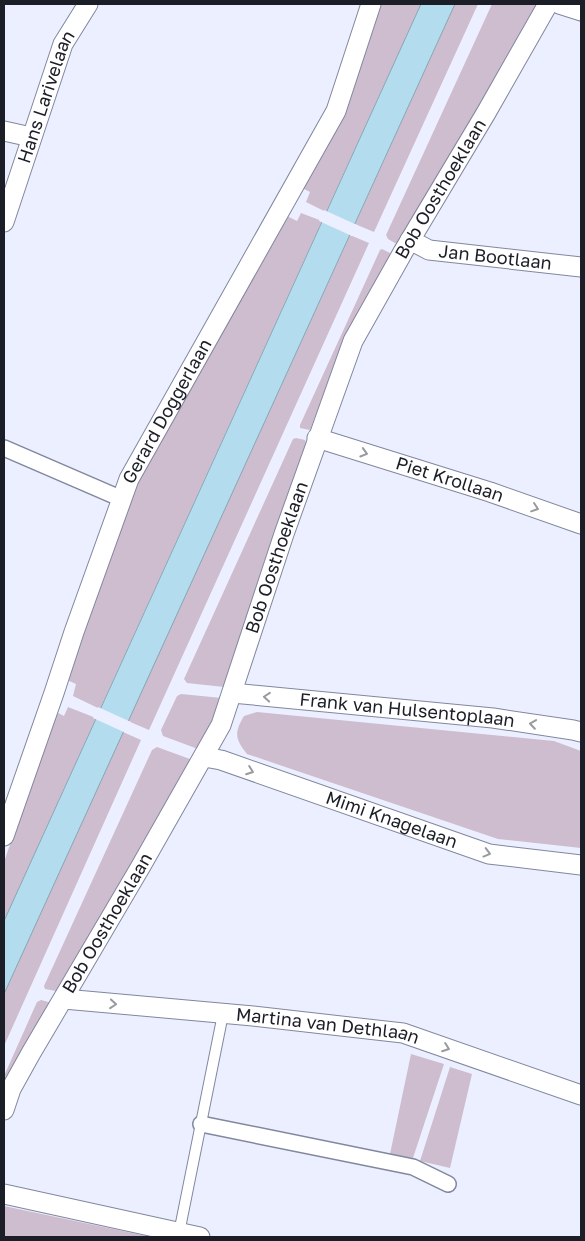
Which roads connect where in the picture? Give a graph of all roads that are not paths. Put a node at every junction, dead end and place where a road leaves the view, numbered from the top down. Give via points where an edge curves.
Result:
1 (88, 4) edge
2 (371, 4) edge
3 (548, 4) edge
4 (558, 4) edge
5 (581, 11) edge
6 (4, 131) edge
7 (31, 137) junction
8 (4, 222) edge
9 (410, 240) junction
10 (581, 267) edge
11 (318, 438) junction
12 (4, 448) edge
13 (122, 499) junction
14 (581, 524) edge
15 (232, 694) junction
16 (581, 732) edge
17 (204, 757) junction
18 (4, 836) edge
19 (581, 865) edge
20 (64, 999) junction
21 (223, 1014) junction
22 (581, 1095) edge
23 (4, 1110) edge
24 (201, 1124) junction
25 (448, 1184) dead end
26 (4, 1194) edge
27 (179, 1232) junction
28 (200, 1237) edge

1 - 7 street, Hans Larivelaan via 63,44
2 - 13 street, Gerard Doggerlaan via 336,112 129,479
3 - 9 street, Bob Oosthoeklaan
4 - 5 street
6 - 7 street
7 - 8 street, Hans Larivelaan
9 - 10 street, Jan Bootlaan via 429,250
9 - 11 street, Bob Oosthoeklaan via 353,341
11 -> 14 street, Piet Krollaan
11 - 15 street, Bob Oosthoeklaan
12 - 13 street
13 - 18 street, Gerard Doggerlaan
16 -> 15 street, Frank van Hulsentoplaan via 493,718
15 - 17 street, Bob Oosthoeklaan via 221,725
17 -> 19 street, Mimi Knagelaan via 221,760 489,854
17 - 20 street, Bob Oosthoeklaan
20 -> 21 street, Martina van Dethlaan
20 - 23 street, Bob Oosthoeklaan via 15,1082
21 -> 22 street, Martina van Dethlaan via 404,1033
21 - 24 lane
24 - 25 street via 413,1168
24 - 27 lane
26 - 27 street
27 - 28 street

